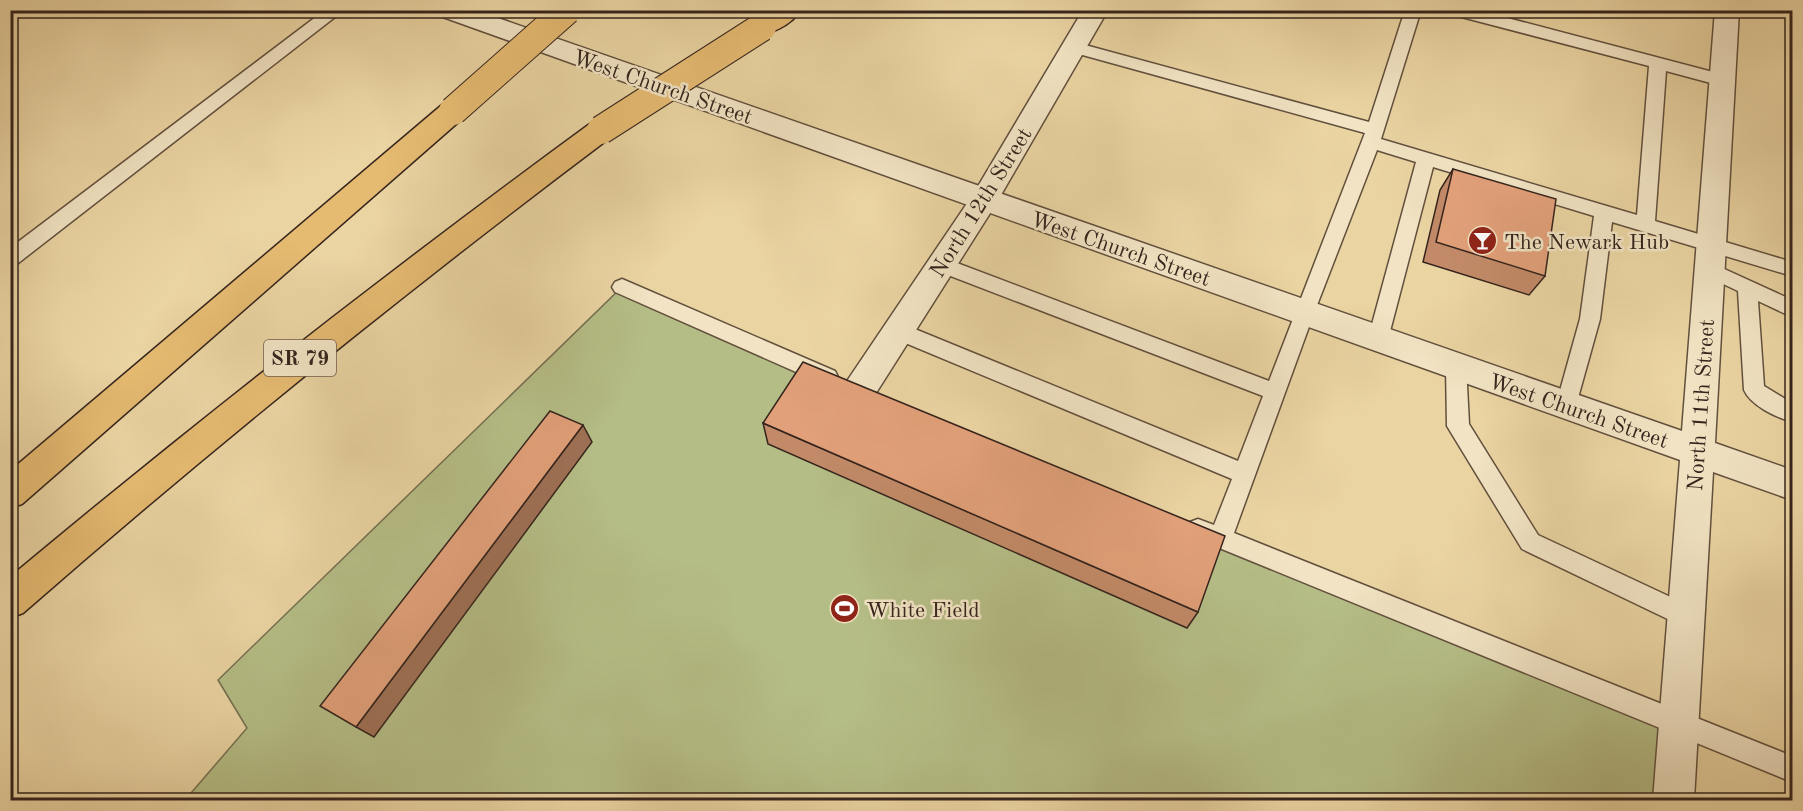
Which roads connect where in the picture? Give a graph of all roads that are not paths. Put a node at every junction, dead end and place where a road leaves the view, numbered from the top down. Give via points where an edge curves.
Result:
1 (336, 10) edge
2 (449, 10) edge
3 (567, 10) edge
4 (789, 10) edge
5 (1096, 10) edge
6 (1413, 10) edge
7 (1456, 10) edge
8 (1727, 10) edge
9 (750, 19) edge
10 (1074, 47) junction
11 (1658, 63) junction
12 (1722, 80) junction
13 (1373, 136) junction
14 (1426, 159) junction
15 (984, 200) junction
16 (1604, 212) junction
17 (1645, 225) junction
18 (1710, 257) junction
19 (10, 259) edge
20 (942, 265) junction
21 (1792, 269) edge
22 (1747, 286) junction
23 (622, 287) dead end
24 (1792, 309) edge
25 (1305, 313) junction
26 (898, 331) junction
27 (1378, 339) junction
28 (1456, 366) junction
29 (1275, 392) junction
30 (870, 395) joint
31 (1566, 405) junction
32 (1792, 413) edge
33 (1697, 452) junction
34 (1245, 474) junction
35 (1792, 485) edge
36 (10, 493) edge
37 (1178, 520) edge
38 (1221, 538) junction
39 (10, 601) edge
40 (1686, 616) junction
41 (1679, 722) junction
42 (1792, 769) edge
43 (1674, 801) edge

1 - 19 lane
2 - 15 street, West Church Street
3 - 36 highway, bridge
4 - 9 highway, SR 79
5 - 10 street, North 12th Street
6 - 13 lane
7 - 11 lane
8 - 12 street, North 11th Street
9 - 39 highway, SR 79, bridge via 294,363
10 - 13 lane
10 - 15 street, North 12th Street
11 - 12 lane
11 - 17 lane
12 - 18 street, North 11th Street
13 - 14 lane
13 - 25 lane
14 - 16 lane
14 - 27 lane
15 - 20 street, North 12th Street
15 - 25 street, West Church Street
16 - 17 lane
16 - 31 lane via 1590,319
17 - 18 lane
18 - 21 lane
18 - 22 lane
18 - 33 street, North 11th Street
20 - 26 street, North 12th Street
20 - 29 lane
22 - 24 lane
22 - 32 lane via 1754,390
23 - 30 lane
25 - 27 street, West Church Street
25 - 29 lane
26 - 30 street, North 12th Street
26 - 34 lane
27 - 28 street, West Church Street
28 - 31 street, West Church Street
28 - 40 lane via 1458,426 1530,542
29 - 34 lane
31 - 33 street, West Church Street
33 - 35 street, West Church Street
33 - 40 street, North 11th Street
34 - 38 lane
37 - 38 lane
38 - 41 lane
40 - 41 street, North 11th Street
41 - 42 lane
41 - 43 street, North 11th Street

